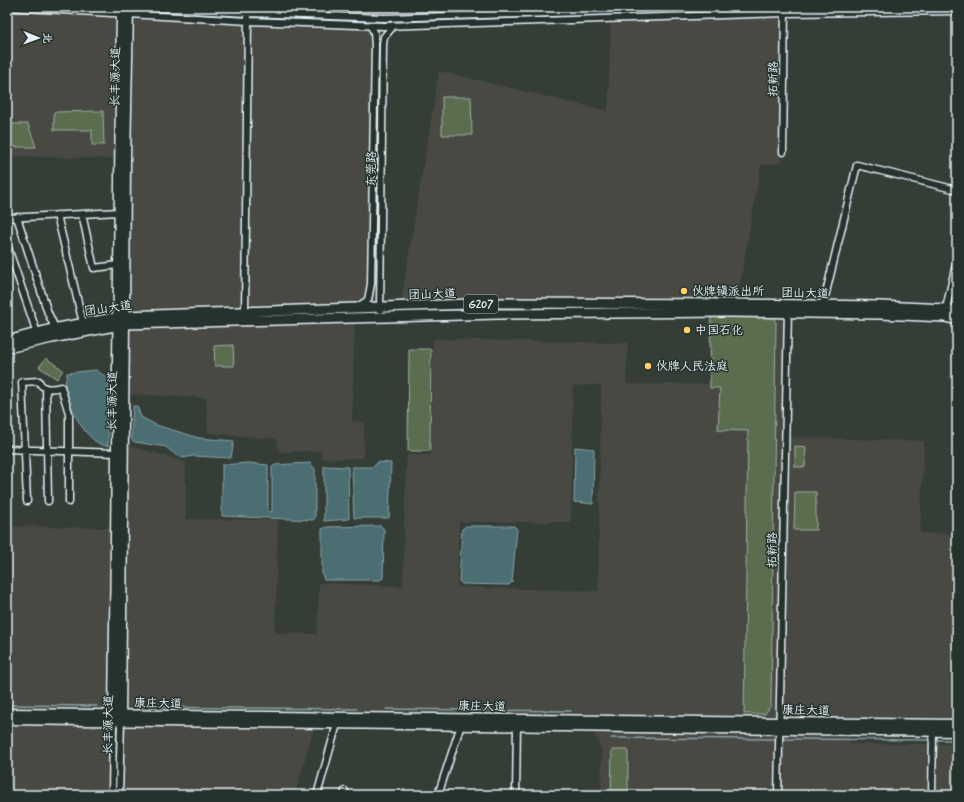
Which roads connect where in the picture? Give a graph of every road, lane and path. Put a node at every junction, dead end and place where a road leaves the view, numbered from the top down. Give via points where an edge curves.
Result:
1 (9, 7) edge
2 (137, 7) edge
3 (745, 7) edge
4 (125, 10) edge
5 (785, 10) edge
6 (957, 11) edge
7 (248, 13) junction
8 (248, 20) junction
9 (370, 25) junction
10 (394, 25) junction
11 (783, 152) dead end
12 (957, 190) edge
13 (119, 212) junction
14 (82, 214) junction
15 (57, 215) junction
16 (17, 217) junction
17 (7, 218) edge
18 (7, 245) edge
19 (957, 260) edge
20 (118, 265) junction
21 (823, 306) junction
22 (380, 307) junction
23 (356, 308) junction
24 (788, 309) junction
25 (957, 312) edge
26 (945, 313) junction
27 (246, 316) junction
28 (380, 317) junction
29 (957, 320) edge
30 (121, 321) junction
31 (83, 323) junction
32 (55, 328) junction
33 (37, 333) junction
34 (7, 341) edge
35 (7, 348) edge
36 (46, 388) junction
37 (7, 449) edge
38 (25, 450) junction
39 (47, 450) junction
40 (69, 451) junction
41 (116, 454) junction
42 (27, 501) dead end
43 (48, 501) dead end
44 (69, 502) dead end
45 (7, 713) edge
46 (117, 718) junction
47 (7, 720) edge
48 (517, 722) junction
49 (337, 724) junction
50 (957, 724) edge
51 (461, 725) junction
52 (779, 726) junction
53 (957, 732) edge
54 (933, 737) junction
55 (112, 795) edge
56 (119, 795) edge
57 (317, 795) edge
58 (438, 795) edge
59 (516, 795) edge
60 (778, 795) edge
61 (932, 795) edge

1 - 4 street
2 - 7 street
3 - 7 street via 384,18
4 - 8 street
4 - 13 main road, 长丰源大道
4 - 30 main road, 长丰源大道 via 126,159
5 - 6 street
5 - 10 street
5 - 11 street, 拓新路
7 - 8 street
8 - 9 street
8 - 27 street
9 - 10 street
9 - 23 street, 东莞路 via 374,32 371,284 368,300
10 - 22 street, 东莞路 via 384,36 383,44
12 - 21 street via 857,165
13 - 14 street
13 - 20 main road, 长丰源大道
14 - 15 street
14 - 20 street via 94,268
15 - 16 street
15 - 31 street
16 - 17 street
16 - 32 street
18 - 33 street
19 - 26 street
20 - 30 main road, 长丰源大道
21 - 24 highway, 团山大道 / G207
21 - 26 highway, 团山大道 / G207 via 880,306
22 - 23 highway, 团山大道 / G207
22 - 24 highway, 团山大道 / G207 via 498,304
22 - 28 street, 东莞路
23 - 27 highway, 团山大道 / G207
24 - 26 highway, 团山大道 / G207 via 880,314
24 - 28 highway, 团山大道 / G207
24 - 52 street, 拓新路
25 - 26 highway, 团山大道 / G207
26 - 29 highway, 团山大道 / G207
27 - 28 highway, 团山大道 / G207
27 - 30 highway, 团山大道 / G207
30 - 31 highway, 团山大道 / G207
30 - 35 highway, 团山大道 / G207
30 - 41 main road, 长丰源大道
30 - 46 main road, 长丰源大道
31 - 32 highway, 团山大道 / G207
32 - 33 highway, 团山大道 / G207
33 - 34 highway, 团山大道 / G207
36 - 38 street via 40,385 39,381 22,382
36 - 39 street
36 - 40 street via 61,388 69,413
37 - 38 street
38 - 39 street
38 - 42 street
39 - 40 street
39 - 43 street
40 - 41 street
40 - 44 street
41 - 46 main road, 长丰源大道
45 - 46 main road, 康庄大道
46 - 47 main road, 康庄大道
46 - 48 main road, 康庄大道
46 - 49 main road, 康庄大道
46 - 55 street, 长丰源大道
46 - 56 street, 长丰源大道
48 - 51 main road, 康庄大道
48 - 52 main road, 康庄大道
48 - 59 street
49 - 51 main road, 康庄大道
49 - 57 street
50 - 52 main road, 康庄大道
51 - 58 street
52 - 54 main road, 康庄大道
52 - 60 street, 拓新路
53 - 54 main road, 康庄大道
54 - 61 street

